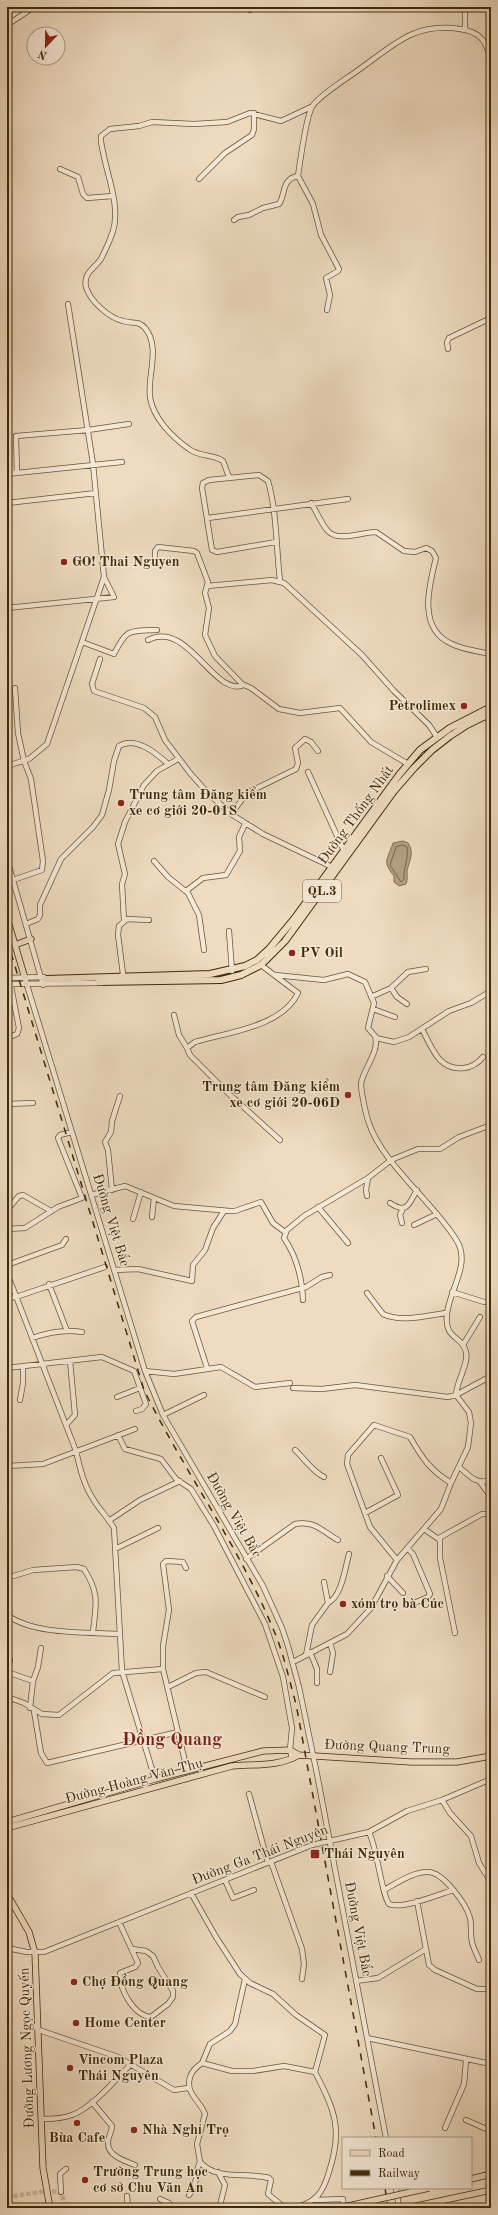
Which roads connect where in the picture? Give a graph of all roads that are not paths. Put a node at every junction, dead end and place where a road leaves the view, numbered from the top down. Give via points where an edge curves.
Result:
1 (34, 7) edge
2 (464, 7) edge
3 (7, 26) edge
4 (465, 30) junction
5 (491, 60) edge
6 (311, 107) junction
7 (254, 113) junction
8 (60, 169) dead end
9 (298, 176) junction
10 (199, 179) dead end
11 (113, 196) junction
12 (234, 220) dead end
13 (68, 304) dead end
14 (326, 310) dead end
15 (491, 318) edge
16 (448, 350) dead end
17 (129, 424) dead end
18 (88, 430) junction
19 (122, 462) dead end
20 (93, 464) junction
21 (17, 473) junction
22 (7, 474) edge
23 (229, 477) junction
24 (96, 493) junction
25 (348, 499) dead end
26 (7, 503) edge
27 (312, 503) junction
28 (272, 509) junction
29 (208, 518) junction
30 (276, 542) junction
31 (155, 562) dead end
32 (104, 577) junction
33 (280, 580) junction
34 (208, 586) junction
35 (97, 599) junction
36 (7, 608) edge
37 (157, 630) dead end
38 (148, 640) dead end
39 (82, 642) junction
40 (491, 654) edge
41 (100, 659) dead end
42 (244, 685) junction
43 (15, 688) dead end
44 (491, 707) edge
45 (489, 714) edge
46 (491, 726) edge
47 (437, 737) junction
48 (318, 751) dead end
49 (178, 759) junction
50 (24, 761) junction
51 (168, 764) junction
52 (408, 764) junction
53 (7, 766) edge
54 (308, 772) dead end
55 (231, 814) junction
56 (245, 824) junction
57 (344, 851) junction
58 (7, 859) edge
59 (154, 861) dead end
60 (335, 869) junction
61 (13, 880) junction
62 (186, 891) junction
63 (7, 918) edge
64 (149, 920) dead end
65 (124, 921) junction
66 (26, 924) junction
67 (229, 931) dead end
68 (31, 939) junction
69 (15, 945) junction
70 (204, 950) dead end
71 (259, 962) junction
72 (426, 969) dead end
73 (232, 971) junction
74 (123, 974) dead end
75 (275, 975) junction
76 (9, 978) edge
77 (25, 978) junction
78 (111, 980) junction
79 (44, 981) junction
80 (9, 984) edge
81 (27, 985) junction
82 (391, 988) junction
83 (491, 991) edge
84 (372, 996) junction
85 (408, 1004) dead end
86 (373, 1009) junction
87 (174, 1015) dead end
88 (395, 1017) dead end
89 (422, 1029) junction
90 (7, 1038) edge
91 (376, 1038) junction
92 (188, 1048) junction
93 (483, 1057) dead end
94 (120, 1096) dead end
95 (33, 1103) dead end
96 (7, 1104) edge
97 (491, 1125) edge
98 (72, 1132) junction
99 (280, 1140) dead end
100 (391, 1160) junction
101 (368, 1178) junction
102 (112, 1190) junction
103 (417, 1190) junction
104 (141, 1192) junction
105 (91, 1195) junction
106 (367, 1196) dead end
107 (154, 1198) junction
108 (390, 1203) dead end
109 (318, 1207) junction
110 (403, 1208) junction
111 (7, 1210) edge
112 (51, 1211) junction
113 (224, 1211) junction
114 (437, 1214) junction
115 (152, 1217) dead end
116 (133, 1219) dead end
117 (402, 1223) dead end
118 (414, 1225) dead end
119 (7, 1229) edge
120 (285, 1232) junction
121 (66, 1239) dead end
122 (348, 1243) dead end
123 (7, 1264) edge
124 (105, 1267) dead end
125 (114, 1270) junction
126 (7, 1273) edge
127 (330, 1275) dead end
128 (49, 1284) junction
129 (302, 1288) junction
130 (452, 1292) junction
131 (367, 1293) dead end
132 (16, 1297) junction
133 (7, 1298) edge
134 (302, 1300) dead end
135 (484, 1302) dead end
136 (447, 1313) junction
137 (480, 1317) dead end
138 (67, 1331) junction
139 (82, 1332) dead end
140 (32, 1338) junction
141 (463, 1345) junction
142 (70, 1361) junction
143 (42, 1365) junction
144 (23, 1367) junction
145 (7, 1368) edge
146 (207, 1368) junction
147 (145, 1371) junction
148 (491, 1376) edge
149 (290, 1383) dead end
150 (140, 1388) junction
151 (293, 1388) dead end
152 (204, 1395) dead end
153 (456, 1396) junction
154 (117, 1397) dead end
155 (20, 1400) dead end
156 (136, 1411) dead end
157 (163, 1414) junction
158 (66, 1425) junction
159 (136, 1429) dead end
160 (118, 1435) junction
161 (295, 1450) dead end
162 (76, 1451) junction
163 (381, 1458) dead end
164 (7, 1466) edge
165 (459, 1467) junction
166 (324, 1477) dead end
167 (491, 1480) edge
168 (180, 1481) junction
169 (480, 1482) junction
170 (451, 1483) junction
171 (491, 1497) edge
172 (365, 1513) junction
173 (491, 1517) edge
174 (110, 1520) junction
175 (158, 1528) dead end
176 (424, 1529) junction
177 (439, 1538) junction
178 (338, 1540) dead end
179 (407, 1548) junction
180 (115, 1549) junction
181 (349, 1554) dead end
182 (246, 1559) junction
183 (397, 1560) junction
184 (186, 1568) dead end
185 (387, 1576) junction
186 (7, 1578) edge
187 (324, 1582) dead end
188 (403, 1593) dead end
189 (328, 1603) junction
190 (414, 1603) dead end
191 (7, 1615) edge
192 (94, 1632) junction
193 (455, 1633) dead end
194 (120, 1634) junction
195 (330, 1643) junction
196 (40, 1648) dead end
197 (308, 1654) junction
198 (7, 1657) edge
199 (293, 1662) junction
200 (164, 1669) junction
201 (7, 1671) edge
202 (122, 1671) junction
203 (330, 1672) dead end
204 (33, 1681) junction
205 (317, 1683) dead end
206 (168, 1687) junction
207 (7, 1697) edge
208 (265, 1697) dead end
209 (32, 1709) junction
210 (178, 1732) junction
211 (143, 1739) junction
212 (290, 1750) junction
213 (302, 1755) junction
214 (313, 1756) junction
215 (491, 1756) edge
216 (292, 1759) junction
217 (187, 1770) junction
218 (155, 1779) junction
219 (491, 1779) edge
220 (249, 1794) dead end
221 (97, 1795) junction
222 (442, 1800) junction
223 (100, 1802) junction
224 (7, 1822) edge
225 (7, 1828) edge
226 (369, 1832) junction
227 (329, 1840) junction
228 (270, 1862) junction
229 (225, 1880) junction
230 (491, 1882) edge
231 (254, 1890) dead end
232 (384, 1890) junction
233 (453, 1890) junction
234 (191, 1893) junction
235 (7, 1894) edge
236 (417, 1902) junction
237 (119, 1922) junction
238 (7, 1948) edge
239 (132, 1949) junction
240 (426, 1949) junction
241 (35, 1953) junction
242 (479, 1960) dead end
243 (245, 1979) junction
244 (302, 1979) dead end
245 (356, 1981) junction
246 (491, 1989) edge
247 (39, 2030) junction
248 (367, 2038) junction
249 (466, 2060) junction
250 (202, 2063) junction
251 (131, 2064) junction
252 (491, 2064) edge
253 (314, 2072) junction
254 (188, 2088) junction
255 (92, 2102) junction
256 (42, 2119) junction
257 (466, 2120) dead end
258 (445, 2128) dead end
259 (491, 2131) edge
260 (386, 2137) edge
261 (200, 2162) junction
262 (135, 2166) dead end
263 (66, 2169) dead end
264 (218, 2172) junction
265 (491, 2174) edge
266 (472, 2179) edge
267 (396, 2189) edge
268 (424, 2189) edge
269 (491, 2190) edge
270 (61, 2192) dead end
271 (189, 2195) dead end
272 (127, 2196) dead end
273 (160, 2199) dead end
274 (315, 2200) junction
275 (220, 2205) dead end
276 (305, 2207) edge
277 (50, 2208) edge
278 (128, 2208) edge
279 (171, 2208) edge
280 (285, 2208) edge
281 (295, 2208) edge
282 (339, 2208) edge
283 (344, 2208) edge
284 (399, 2208) edge
285 (407, 2208) edge

1 - 3 street
2 - 4 street
4 - 5 street via 484,40
4 - 6 street via 443,26 415,32 338,84
6 - 7 street via 279,121
6 - 9 street
7 - 10 street via 252,135 225,152
7 - 11 street via 227,122 194,124 156,121 106,130 100,140
8 - 11 street via 78,177 83,194 87,198
9 - 12 street via 285,185 279,204
9 - 14 street via 313,204 321,236 339,268 326,278 330,295
11 - 23 street via 113,232 100,260 88,273 88,294 109,314 122,321 140,324 146,330 153,356 149,395 153,409 165,427 188,449 223,461
13 - 18 street
15 - 16 street via 449,338
17 - 18 street
18 - 20 street
18 - 21 street via 16,436
19 - 20 street
20 - 21 street
20 - 24 street
21 - 22 street
23 - 28 street via 264,477 269,484
23 - 29 street via 203,483
24 - 26 street
24 - 32 street
25 - 27 street
27 - 28 street
27 - 40 street via 328,531 333,534 344,536 376,532 404,551 415,552 426,548 432,551 436,558 428,608 429,618 436,630 450,644
28 - 29 street
28 - 30 street
29 - 30 street via 211,548 215,552
30 - 33 street
31 - 34 street via 155,551 158,547 196,552
32 - 35 street
32 - 35 street via 114,597
33 - 34 street
33 - 47 street via 362,655 429,725
34 - 42 street via 205,593 209,606 206,638 215,656
35 - 36 street
35 - 39 street
37 - 39 street via 131,631 123,636 114,654
38 - 42 street via 159,637 178,641 220,678 236,687
39 - 50 street via 47,744 44,749
41 - 49 street via 92,684 94,691 149,710
42 - 52 street via 276,708 283,710 300,713 340,708 371,742
43 - 50 street via 18,733
44 - 47 highway, Đường Thống Nhất / QL.3 via 456,724
45 - 46 street
45 - 60 highway, Đường Thống Nhất / QL.3 via 467,725 432,750 414,768
47 - 52 highway, Đường Thống Nhất / QL.3
48 - 55 street via 305,739 295,748 298,763 296,769 247,793
49 - 51 street
49 - 55 street via 206,791
50 - 53 street
50 - 61 street via 31,779 43,861 42,870
51 - 65 street via 152,776 141,789 131,806 118,841 125,874 122,883
51 - 66 street via 154,752 140,746 119,746 102,815 61,858 40,905 38,919
52 - 57 highway, Đường Thống Nhất / QL.3
54 - 57 street
55 - 56 street
56 - 60 street
56 - 62 street via 239,837 240,851 226,875 203,878
57 - 60 highway, Đường Thống Nhất / QL.3
58 - 61 street
59 - 62 street via 168,877
60 - 71 highway, Đường Thống Nhất / QL.3
61 - 66 street
62 - 70 street via 199,915
63 - 69 main road, Đường Việt Bắc
64 - 65 street
65 - 74 street via 118,932
66 - 68 street
67 - 73 street
68 - 69 main road
68 - 79 street
69 - 77 main road, Đường Việt Bắc
71 - 73 highway, Đường Thống Nhất / QL.3
71 - 75 street
71 - 78 highway, Đường Thống Nhất / QL.3 via 241,974 221,980
72 - 82 street via 408,972
73 - 78 highway, Đường Thống Nhất / QL.3
75 - 84 street via 324,980 351,974 365,982
75 - 92 street via 298,993 284,1012 263,1023 195,1042
76 - 77 street
76 - 80 street
77 - 79 street
77 - 81 main road, Đường Việt Bắc
78 - 79 highway, Đường Thống Nhất / QL.3
79 - 81 street
80 - 81 street
80 - 90 street via 19,1028 17,1034
81 - 98 street, Đường Việt Bắc
82 - 84 street
82 - 85 street via 397,997
83 - 89 street via 444,1014
84 - 86 street
86 - 88 street
86 - 91 street via 368,1028
87 - 92 street via 179,1035
89 - 91 street via 398,1041
89 - 93 street via 438,1059 447,1066 468,1068
91 - 100 street via 374,1052 361,1085 369,1125
92 - 99 street via 190,1055 228,1094
94 - 102 street via 111,1132 105,1142
95 - 96 street
97 - 100 street via 459,1137 437,1150 418,1149
98 - 105 street, Đường Việt Bắc
98 - 112 street via 58,1138 82,1198
100 - 101 street
100 - 103 street
101 - 106 street
101 - 109 street
102 - 104 street via 125,1186
102 - 105 street
103 - 110 street via 409,1206
103 - 114 street
104 - 107 street
104 - 116 street
105 - 125 street, Đường Việt Bắc
107 - 113 street via 180,1207
107 - 115 street
108 - 110 street
109 - 120 street
109 - 122 street
110 - 117 street via 400,1215
111 - 112 street via 19,1196 23,1195
112 - 119 street via 25,1228
113 - 120 street via 235,1211 263,1202 273,1223
113 - 125 street via 213,1228 205,1250 193,1265 192,1281 138,1269
114 - 118 street
114 - 130 street via 460,1249 461,1265
120 - 129 street via 284,1238 295,1258
121 - 123 street via 62,1245
124 - 128 street
125 - 147 street, Đường Việt Bắc
126 - 132 street
127 - 129 street
128 - 132 street
128 - 138 street
129 - 134 street
129 - 146 street via 196,1317 192,1321
130 - 135 street
130 - 136 street
131 - 136 street via 387,1316 408,1318
132 - 133 street
132 - 140 street
136 - 141 street via 448,1330
137 - 141 street
138 - 139 street
138 - 140 street
140 - 143 street
141 - 153 street via 466,1356
142 - 143 street
142 - 150 street via 105,1358 134,1371
142 - 158 street via 74,1415
143 - 144 street
143 - 158 street
144 - 145 street
144 - 155 street
146 - 147 street via 174,1374
146 - 149 street via 224,1368 255,1387
147 - 157 street, Đường Việt Bắc
148 - 153 street
150 - 154 street
150 - 156 street via 146,1404
151 - 153 street via 322,1389 355,1385
152 - 157 street
153 - 165 street via 464,1404 471,1419 468,1448
157 - 182 street, Đường Việt Bắc
158 - 162 street
159 - 160 street
160 - 162 street
160 - 168 street via 125,1449 161,1459
161 - 166 street
162 - 164 street via 44,1464
162 - 174 street via 83,1480 95,1502
163 - 172 street via 398,1495
165 - 169 street via 475,1481
165 - 170 street
167 - 169 street
168 - 174 street via 140,1500
168 - 212 street via 192,1489 214,1526 265,1624 286,1687 292,1728
169 - 171 street
170 - 172 street via 433,1472 409,1436 372,1425 347,1460
170 - 176 street via 441,1509
172 - 183 street via 374,1533
173 - 177 street via 482,1514
174 - 180 street via 114,1528
175 - 180 street
176 - 177 street
176 - 179 street
177 - 193 street via 440,1558
178 - 182 street via 316,1526 304,1522 295,1524
179 - 183 street
179 - 190 street via 413,1554 430,1594
180 - 194 street
181 - 189 street via 338,1592
182 - 199 street, Đường Việt Bắc via 274,1609
183 - 185 street
184 - 200 street via 183,1562 166,1561 164,1564 169,1610 163,1646
185 - 188 street
185 - 195 street via 371,1608 347,1634
186 - 192 street via 33,1570 77,1567 84,1569 97,1595
187 - 189 street
189 - 197 street via 312,1625
191 - 192 street via 32,1626
192 - 194 street
194 - 202 street
195 - 197 street
195 - 203 street via 333,1653
196 - 204 street
197 - 199 street
197 - 205 street via 317,1669
198 - 201 street via 10,1660
199 - 214 street, Đường Việt Bắc
200 - 202 street
200 - 206 street
201 - 204 street
202 - 209 street via 113,1673 62,1714 42,1714
202 - 211 street
204 - 209 street
206 - 208 street via 196,1673 206,1672
206 - 210 street
207 - 209 street
209 - 211 street via 41,1753 47,1763
210 - 211 street
210 - 217 street
211 - 218 street
212 - 213 main road
212 - 216 street
212 - 217 main road, Đường Hoàng Văn Thụ via 263,1751
213 - 214 main road, Đường Quang Trung
213 - 216 main road, Đường Hoàng Văn Thụ
214 - 215 main road, Đường Quang Trung via 411,1762 457,1762
214 - 227 street, Đường Việt Bắc
216 - 223 main road, Đường Hoàng Văn Thụ via 259,1766 232,1766
217 - 218 main road, Đường Hoàng Văn Thụ
218 - 221 main road, Đường Hoàng Văn Thụ
219 - 222 street, Đường Ga Thái Nguyên
220 - 228 street
221 - 223 main road
221 - 224 main road, Đường Hoàng Văn Thụ
222 - 226 street, Đường Ga Thái Nguyên via 407,1811
222 - 230 street via 471,1836 479,1863
223 - 225 main road, Đường Hoàng Văn Thụ
226 - 227 street, Đường Ga Thái Nguyên
226 - 232 street via 376,1850
227 - 228 street, Đường Ga Thái Nguyên
227 - 245 street, Đường Việt Bắc
228 - 229 street, Đường Ga Thái Nguyên
228 - 244 street via 302,1949
229 - 231 street via 233,1898
229 - 234 street, Đường Ga Thái Nguyên
232 - 233 street via 405,1879 428,1872 440,1877
232 - 236 street via 387,1902 392,1905
233 - 236 street
233 - 242 street via 469,1916 472,1943
234 - 237 street, Đường Ga Thái Nguyên
234 - 243 street via 233,1966
235 - 241 main road, Đường Lương Ngọc Quyến via 29,1932
236 - 240 street
237 - 239 street
237 - 241 street, Đường Ga Thái Nguyên via 48,1951
238 - 241 street
239 - 239 street via 138,1963 135,1968 120,1974 122,1989 138,2011 151,2017 168,2004 173,1997 173,1991 153,1956 146,1951
240 - 245 street via 378,1978
240 - 246 street via 428,1962 435,1970 477,1989
241 - 247 main road, Đường Lương Ngọc Quyến
243 - 250 street via 235,2024 230,2031 210,2044
243 - 253 street via 273,1994 296,2015 325,2035
245 - 248 street, Đường Việt Bắc
247 - 251 street via 118,2057
247 - 256 main road, Đường Lương Ngọc Quyến
248 - 249 street
248 - 260 street, Đường Việt Bắc
249 - 252 street
249 - 258 street via 464,2084
250 - 253 street via 232,2071 257,2071 284,2066
250 - 254 street via 192,2073
251 - 254 street via 170,2089 177,2091
251 - 255 street
253 - 274 street via 325,2092 335,2120 337,2139 326,2185
254 - 261 street via 205,2112 197,2144
255 - 256 street via 73,2115
255 - 262 street via 112,2126 108,2144 111,2152
256 - 277 main road, Đường Lương Ngọc Quyến via 43,2168
257 - 259 street
261 - 264 street via 208,2169
261 - 271 street via 196,2185
263 - 270 street via 60,2174
264 - 275 street via 225,2185
264 - 280 street via 269,2178 271,2180 268,2194
265 - 266 main road
267 - 284 street
268 - 282 main road, bridge
269 - 285 main road
272 - 278 street
273 - 279 street via 169,2203
274 - 276 street
274 - 283 street via 343,2199
276 - 281 street

